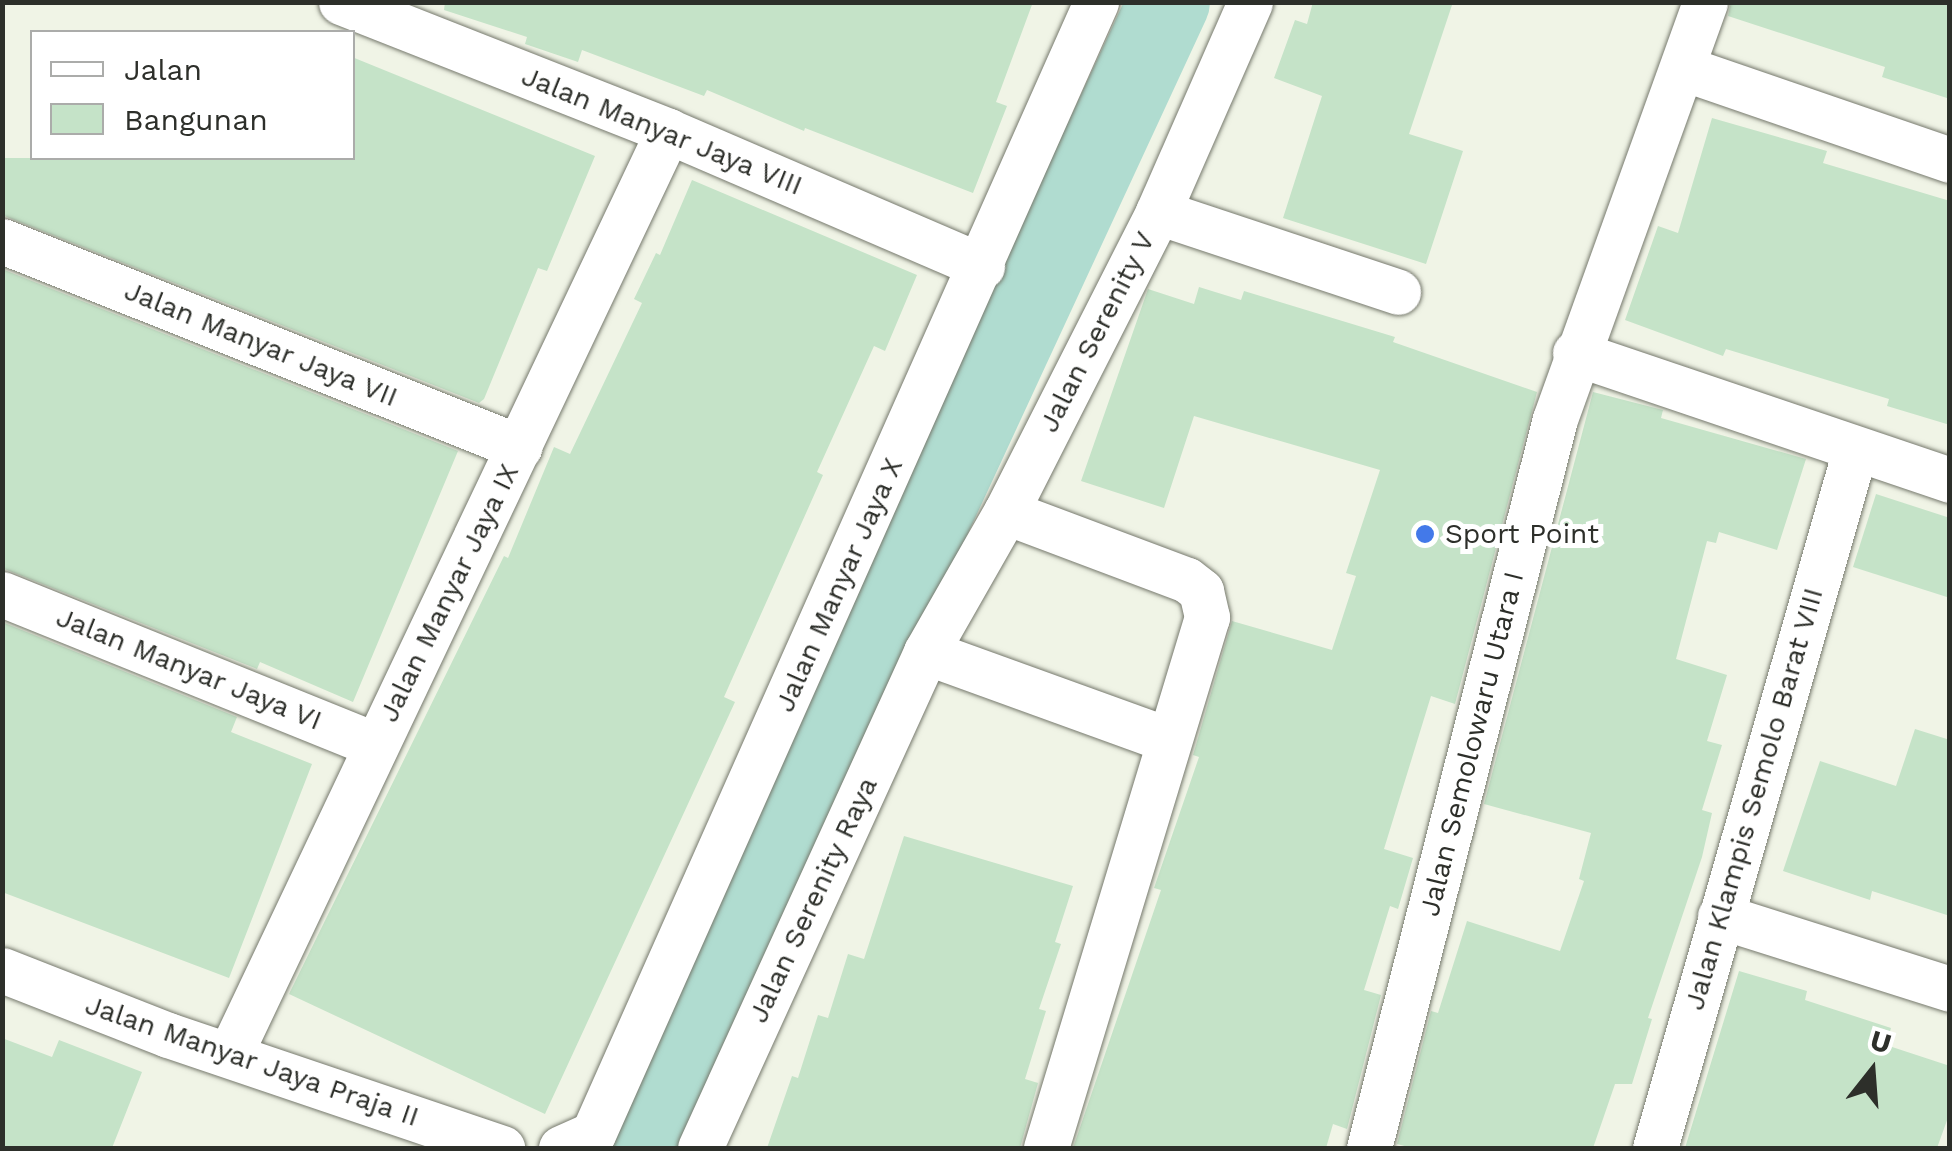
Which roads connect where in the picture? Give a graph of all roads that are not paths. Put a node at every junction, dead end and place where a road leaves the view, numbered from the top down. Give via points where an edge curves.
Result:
1 (341, 2) edge
2 (1096, 2) edge
3 (1250, 2) edge
4 (1705, 2) edge
5 (1684, 68) junction
6 (668, 130) junction
7 (1950, 160) edge
8 (1158, 212) junction
9 (2, 241) edge
10 (982, 266) junction
11 (1398, 292) dead end
12 (1576, 353) junction
13 (518, 447) junction
14 (1855, 450) junction
15 (1950, 480) edge
16 (1006, 512) junction
17 (2, 594) edge
18 (926, 652) junction
19 (1169, 740) junction
20 (376, 745) junction
21 (1720, 916) junction
22 (2, 970) edge
23 (1950, 989) edge
24 (230, 1054) junction
25 (502, 1148) edge
26 (561, 1148) edge
27 (700, 1148) edge
28 (1046, 1148) edge
29 (1369, 1148) edge
30 (1654, 1148) edge

1 - 6 street, Jalan Manyar Jaya VIII
2 - 10 street, Jalan Manyar Jaya X
3 - 8 street, Jalan Serenity V
4 - 5 street, Jalan Semolowaru Utara I
5 - 7 street
5 - 12 street, Jalan Semolowaru Utara I
6 - 10 street, Jalan Manyar Jaya VIII
6 - 13 street, Jalan Manyar Jaya IX
8 - 11 street
8 - 16 street, Jalan Serenity V
9 - 13 street, Jalan Manyar Jaya VII
10 - 26 street, Jalan Manyar Jaya X via 593,1134
12 - 14 street
12 - 29 street, Jalan Semolowaru Utara I
13 - 20 street, Jalan Manyar Jaya IX
14 - 15 street
14 - 21 street, Jalan Klampis Semolo Barat VIII
16 - 18 street, Jalan Serenity V
16 - 19 street via 1187,580 1201,592 1207,616
17 - 20 street, Jalan Manyar Jaya VI
18 - 19 street
18 - 27 street, Jalan Serenity Raya
19 - 28 street
20 - 24 street, Jalan Manyar Jaya IX
21 - 23 street
21 - 30 street, Jalan Klampis Semolo Barat VIII
22 - 24 street, Jalan Manyar Jaya Praja II
24 - 25 street, Jalan Manyar Jaya Praja II

